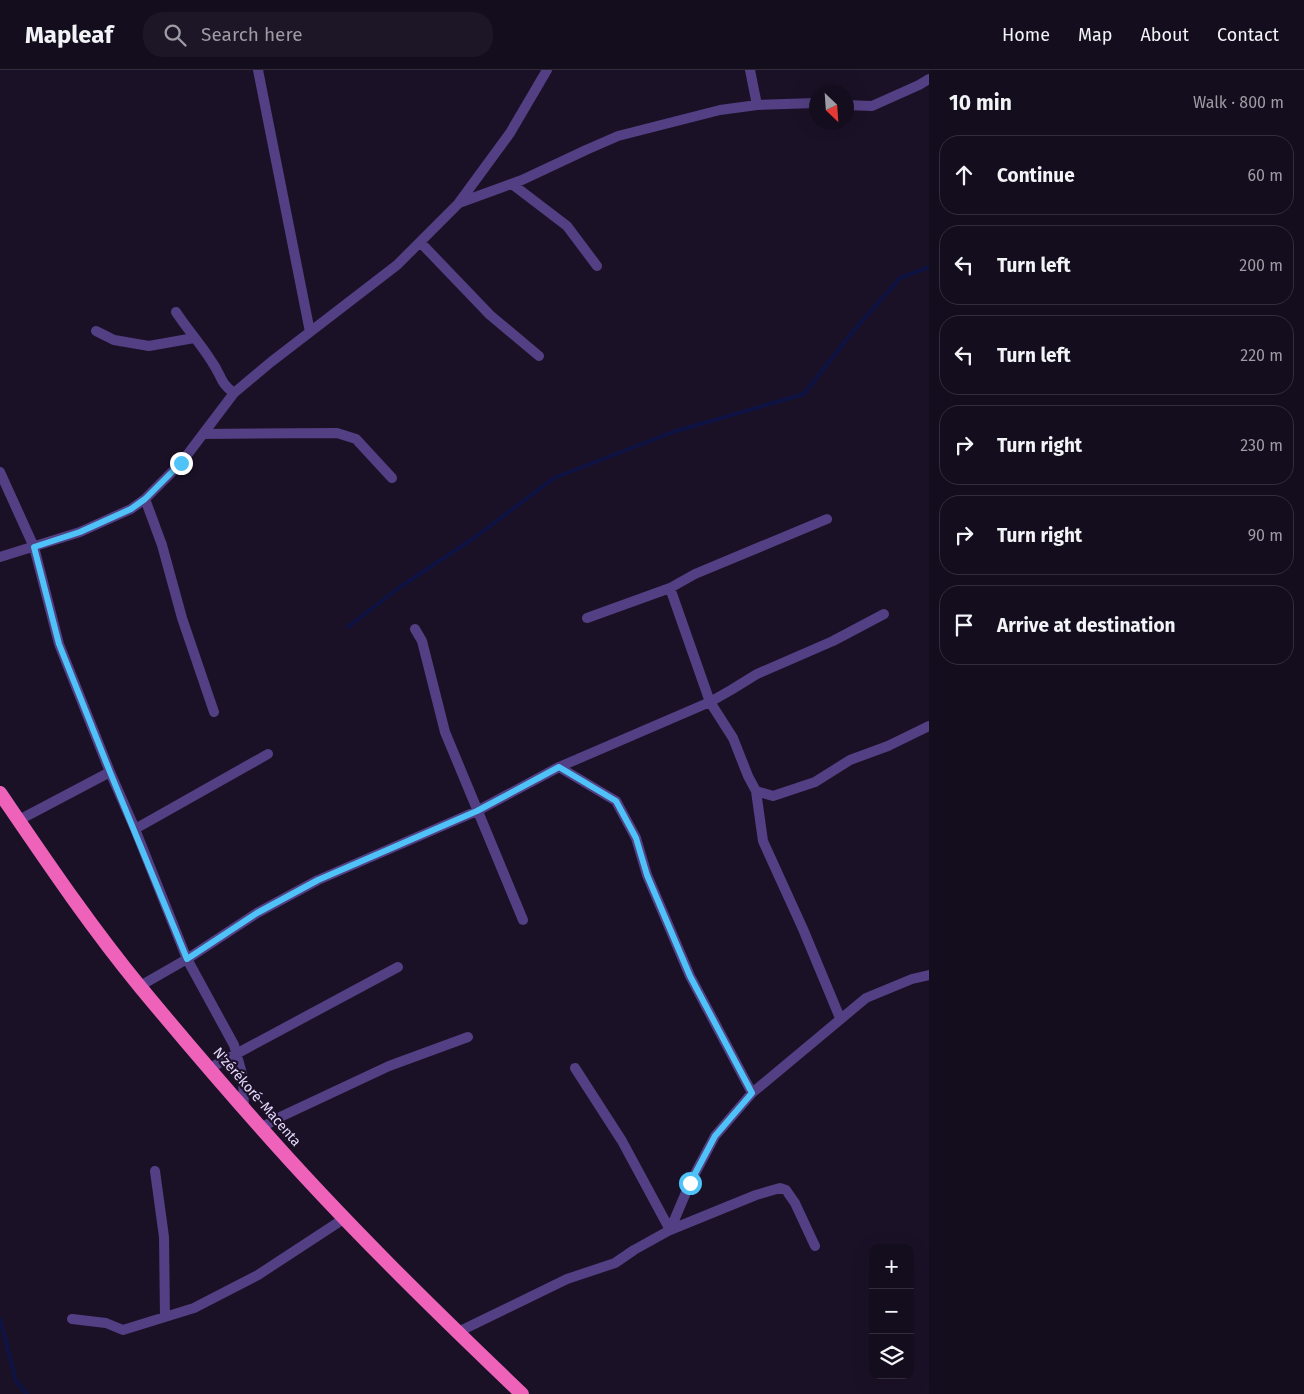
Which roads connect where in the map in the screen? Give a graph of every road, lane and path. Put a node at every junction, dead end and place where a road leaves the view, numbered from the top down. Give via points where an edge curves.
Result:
1 (258, 70) edge
2 (547, 70) edge
3 (750, 70) edge
4 (929, 79) edge
5 (809, 103) edge
6 (757, 105) junction
7 (854, 105) edge
8 (512, 184) junction
9 (458, 204) junction
10 (420, 242) junction
11 (597, 266) dead end
12 (176, 312) dead end
13 (96, 331) dead end
14 (310, 332) junction
15 (194, 338) junction
16 (539, 356) dead end
17 (234, 393) junction
18 (203, 434) junction
19 (0, 472) edge
20 (392, 478) dead end
21 (145, 499) junction
22 (827, 519) dead end
23 (34, 547) junction
24 (0, 557) edge
25 (670, 588) junction
26 (884, 614) dead end
27 (587, 618) dead end
28 (415, 629) dead end
29 (710, 702) junction
30 (214, 712) dead end
31 (929, 726) edge
32 (268, 754) dead end
33 (559, 767) junction
34 (110, 772) junction
35 (756, 791) junction
36 (0, 793) edge
37 (477, 811) junction
38 (19, 820) junction
39 (134, 829) junction
40 (523, 920) dead end
41 (187, 959) junction
42 (398, 967) dead end
43 (929, 975) edge
44 (140, 986) junction
45 (840, 1018) junction
46 (468, 1037) dead end
47 (236, 1054) junction
48 (210, 1068) junction
49 (575, 1068) dead end
50 (752, 1093) junction
51 (244, 1108) junction
52 (261, 1128) junction
53 (155, 1171) dead end
54 (345, 1218) junction
55 (670, 1230) junction
56 (815, 1246) dead end
57 (166, 1317) junction
58 (72, 1320) dead end
59 (458, 1332) junction
60 (522, 1394) edge

1 - 14 street
2 - 9 street via 510,134
3 - 6 street
4 - 7 street via 872,106
5 - 6 street
6 - 8 street via 720,110 618,136
8 - 9 street
8 - 11 street via 567,226
9 - 10 street
10 - 14 street via 397,265
10 - 16 street via 490,315
12 - 15 street
13 - 15 street via 134,345 149,346
14 - 17 street
15 - 17 street via 214,364 225,386
17 - 18 street
18 - 20 street via 337,433 356,439
18 - 21 street via 181,463
19 - 23 street
21 - 23 street via 131,509 80,532
21 - 30 street
22 - 25 street via 695,574
23 - 24 street
23 - 34 street via 59,644
25 - 27 street
25 - 29 street
26 - 29 street via 833,641 757,674
28 - 37 street via 422,641 445,732
29 - 33 street
29 - 35 street via 733,738
31 - 35 street via 850,760 815,782 773,796
32 - 39 street
33 - 37 street
33 - 50 street via 616,801 636,838 647,875 690,976
34 - 38 street
34 - 39 street
35 - 45 street via 763,841
36 - 38 highway, N'zérékoré-Macenta
37 - 40 street
37 - 41 street via 318,880 257,913
38 - 44 highway, N'zérékoré-Macenta
39 - 41 street
41 - 44 street
41 - 47 street
42 - 47 street
43 - 45 street via 866,998
44 - 48 highway, N'zérékoré-Macenta
45 - 50 street
46 - 52 street via 389,1066
47 - 48 street
47 - 51 street via 243,1077
48 - 51 highway, N'zérékoré-Macenta
49 - 55 street via 622,1141
50 - 55 street via 715,1136
51 - 52 highway, N'zérékoré-Macenta
52 - 54 highway, N'zérékoré-Macenta
53 - 57 street via 164,1237
54 - 57 street via 258,1275 194,1308
54 - 59 highway, N'zérékoré-Macenta
55 - 56 street via 780,1188 786,1190 795,1203
55 - 59 street via 615,1263 567,1279
57 - 58 street via 122,1330 106,1323
59 - 60 highway, N'zérékoré-Macenta

